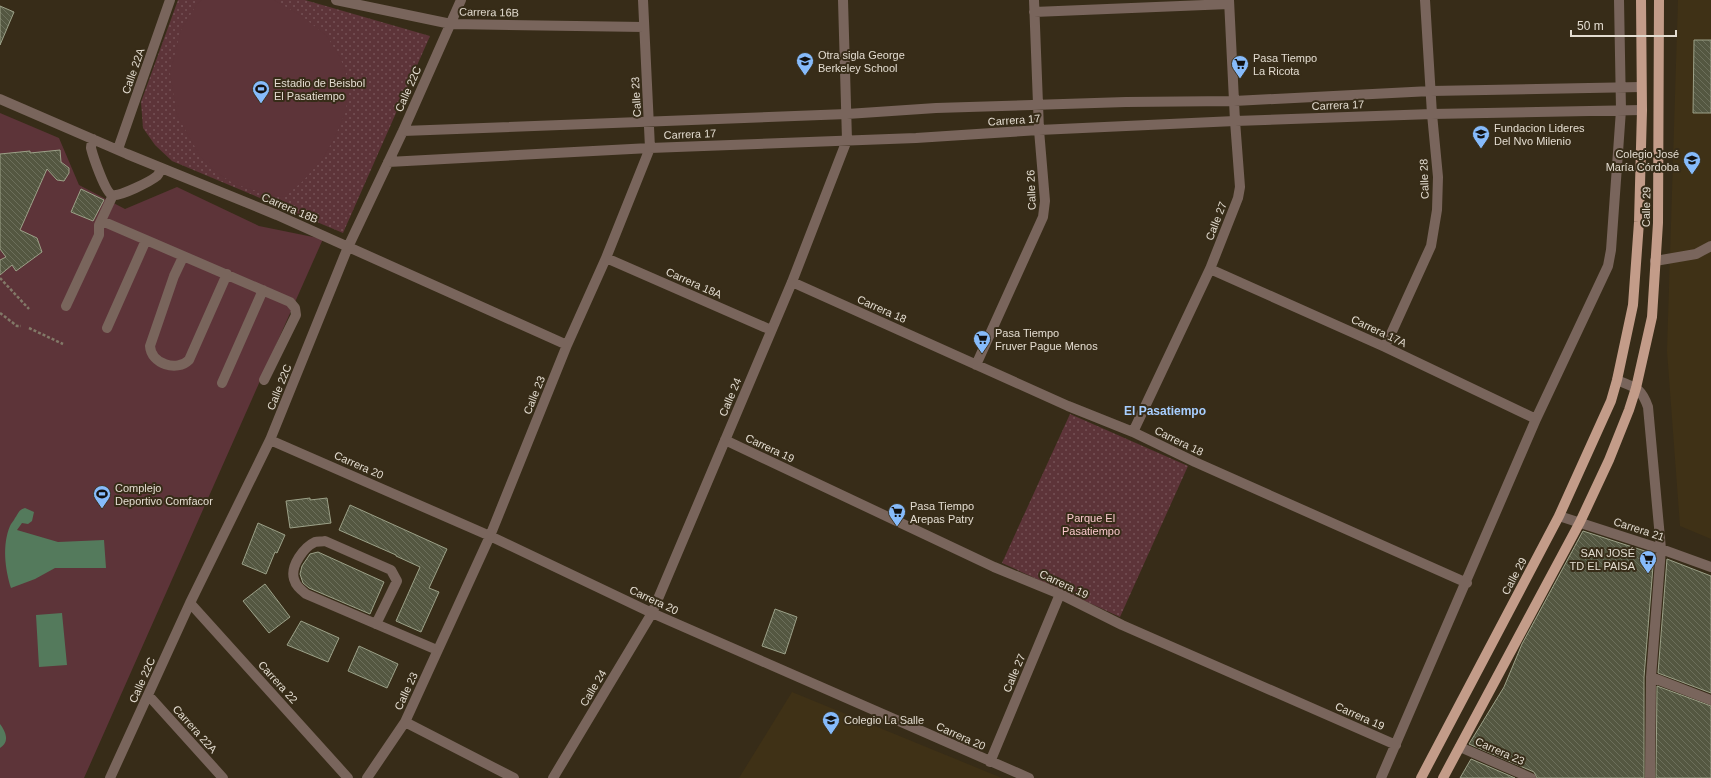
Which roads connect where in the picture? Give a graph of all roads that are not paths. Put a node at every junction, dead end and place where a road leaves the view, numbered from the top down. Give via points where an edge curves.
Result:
1 (170, 0) edge
2 (336, 0) edge
3 (461, 0) edge
4 (643, 0) edge
5 (843, 0) edge
6 (1034, 0) edge
7 (1425, 0) edge
8 (1619, 0) edge
9 (1641, 0) edge
10 (1659, 0) edge
11 (1229, 2) edge
12 (1034, 12) junction
13 (451, 24) junction
14 (644, 27) junction
15 (1641, 87) junction
16 (1621, 88) junction
17 (1430, 91) junction
18 (0, 99) edge
19 (1234, 101) junction
20 (1038, 106) junction
21 (1621, 110) junction
22 (1642, 110) junction
23 (847, 114) junction
24 (1432, 114) junction
25 (649, 120) junction
26 (1235, 121) junction
27 (1039, 130) junction
28 (403, 131) junction
29 (93, 139) junction
30 (847, 140) junction
31 (650, 148) junction
32 (118, 149) junction
33 (388, 162) junction
34 (161, 168) junction
35 (113, 195) junction
36 (102, 221) junction
37 (146, 240) junction
38 (1711, 246) edge
39 (348, 247) junction
40 (183, 257) junction
41 (606, 258) junction
42 (1655, 261) junction
43 (1210, 269) junction
44 (226, 274) junction
45 (792, 282) junction
46 (263, 290) junction
47 (66, 306) dead end
48 (107, 328) dead end
49 (771, 330) junction
50 (567, 345) junction
51 (1385, 347) junction
52 (976, 365) junction
53 (264, 380) dead end
54 (1617, 380) junction
55 (222, 383) dead end
56 (1636, 388) junction
57 (1536, 419) junction
58 (1133, 432) junction
59 (270, 440) junction
60 (725, 440) junction
61 (1558, 516) junction
62 (1580, 522) junction
63 (490, 536) junction
64 (1661, 549) junction
65 (1711, 567) edge
66 (1467, 583) junction
67 (1060, 594) junction
68 (190, 603) junction
69 (652, 613) junction
70 (376, 624) junction
71 (438, 650) junction
72 (1651, 677) junction
73 (149, 696) junction
74 (1711, 700) edge
75 (405, 722) junction
76 (1396, 745) junction
77 (1460, 747) junction
78 (990, 762) junction
79 (112, 777) edge
80 (222, 778) edge
81 (348, 778) edge
82 (367, 778) edge
83 (514, 778) edge
84 (553, 778) edge
85 (1029, 778) edge
86 (1381, 778) edge
87 (1421, 778) edge
88 (1443, 778) edge
89 (1531, 778) edge
90 (1650, 778) edge

1 - 32 street, Calle 22A
2 - 13 street, Carrera 16B
3 - 13 street, Calle 22C
4 - 14 street, Calle 23
5 - 23 street, Calle 24
6 - 12 street, Calle 26
7 - 17 street, Calle 28
8 - 16 street
9 - 15 main road, Calle 29
10 - 42 main road, Calle 29 via 1658,224
11 - 12 street
11 - 19 street, Calle 27
12 - 20 street, Calle 26
13 - 14 street, Carrera 16B
13 - 28 street, Calle 22C
14 - 25 street, Calle 23
15 - 16 street, Carrera 17
15 - 22 main road, Calle 29
16 - 17 street, Carrera 17
16 - 21 street
17 - 19 street, Carrera 17
17 - 24 street, Calle 28
18 - 29 street, Carrera 18B
19 - 20 street, Carrera 17
19 - 26 street, Calle 27
20 - 23 street, Carrera 17 via 936,108
20 - 27 street, Calle 26
21 - 22 street, Carrera 17
21 - 24 street, Carrera 17
21 - 57 street via 1608,266
22 - 54 main road, Calle 29 via 1639,222 1633,305
23 - 25 street, Carrera 17
23 - 30 street, Calle 24
24 - 26 street, Carrera 17
24 - 51 street, Calle 28 via 1438,177 1437,210 1431,246
25 - 28 street, Carrera 17
25 - 31 street, Calle 23
26 - 27 street, Carrera 17
26 - 43 street, Calle 27 via 1240,187
27 - 30 street, Carrera 17
27 - 52 street, Calle 26 via 1045,201 1043,217
28 - 33 street, Calle 22C
29 - 32 street, Carrera 18B
29 - 35 street via 91,146 94,157 106,190
30 - 31 street, Carrera 17
30 - 45 street, Calle 24
31 - 33 street, Carrera 17
31 - 41 street, Calle 23
32 - 34 street, Carrera 18B
33 - 39 street, Calle 22C
34 - 35 street via 158,175 145,183 121,195
34 - 39 street, Carrera 18B
35 - 36 street
36 - 37 street
36 - 47 street via 99,225 99,235
37 - 40 street
37 - 48 street
38 - 42 street via 1696,254
39 - 50 street, Carrera 18B
39 - 59 street, Calle 22C
40 - 44 street
40 - 44 street via 150,346 150,352 156,359 168,366 179,366 189,360
41 - 49 street, Carrera 18A
41 - 50 street, Calle 23
42 - 56 main road, Calle 29 via 1652,317
43 - 51 street, Carrera 17A
43 - 58 street, Calle 27
44 - 46 street
45 - 49 street, Calle 24
45 - 52 street, Carrera 18
46 - 53 street via 290,302 295,308 296,315
46 - 55 street
49 - 60 street, Calle 24
50 - 63 street, Calle 23
51 - 57 street, Carrera 17A
52 - 58 street, Carrera 18
54 - 56 street
54 - 61 main road, Calle 29 via 1611,401
56 - 62 main road, Calle 29 via 1609,460
56 - 64 street via 1644,395 1648,407
57 - 66 street
58 - 66 street, Carrera 18
59 - 63 street, Carrera 20
59 - 68 street, Calle 22C
60 - 67 street, Carrera 19 via 994,566
60 - 69 street, Calle 24
61 - 62 street, Carrera 21
61 - 87 main road, Calle 29
62 - 64 street, Carrera 21
62 - 77 main road, Calle 29
63 - 69 street, Carrera 20
63 - 71 street, Calle 23
64 - 65 street, Carrera 21
64 - 72 street
66 - 76 street
67 - 76 street, Carrera 19 via 1122,625
67 - 78 street, Calle 27
68 - 73 street, Calle 22C
68 - 81 street, Carrera 22
69 - 78 street, Carrera 20
69 - 84 street, Calle 24
70 - 70 street via 306,594 297,586 293,577 297,560 307,547 325,541 391,570 397,581
70 - 71 street
71 - 75 street, Calle 23
72 - 74 street
72 - 90 street
73 - 79 street, Calle 22C
73 - 80 street, Carrera 22A
75 - 82 street, Calle 23
75 - 83 street
76 - 86 street
77 - 88 main road, Calle 29
77 - 89 street, Carrera 23
78 - 85 street, Carrera 20

